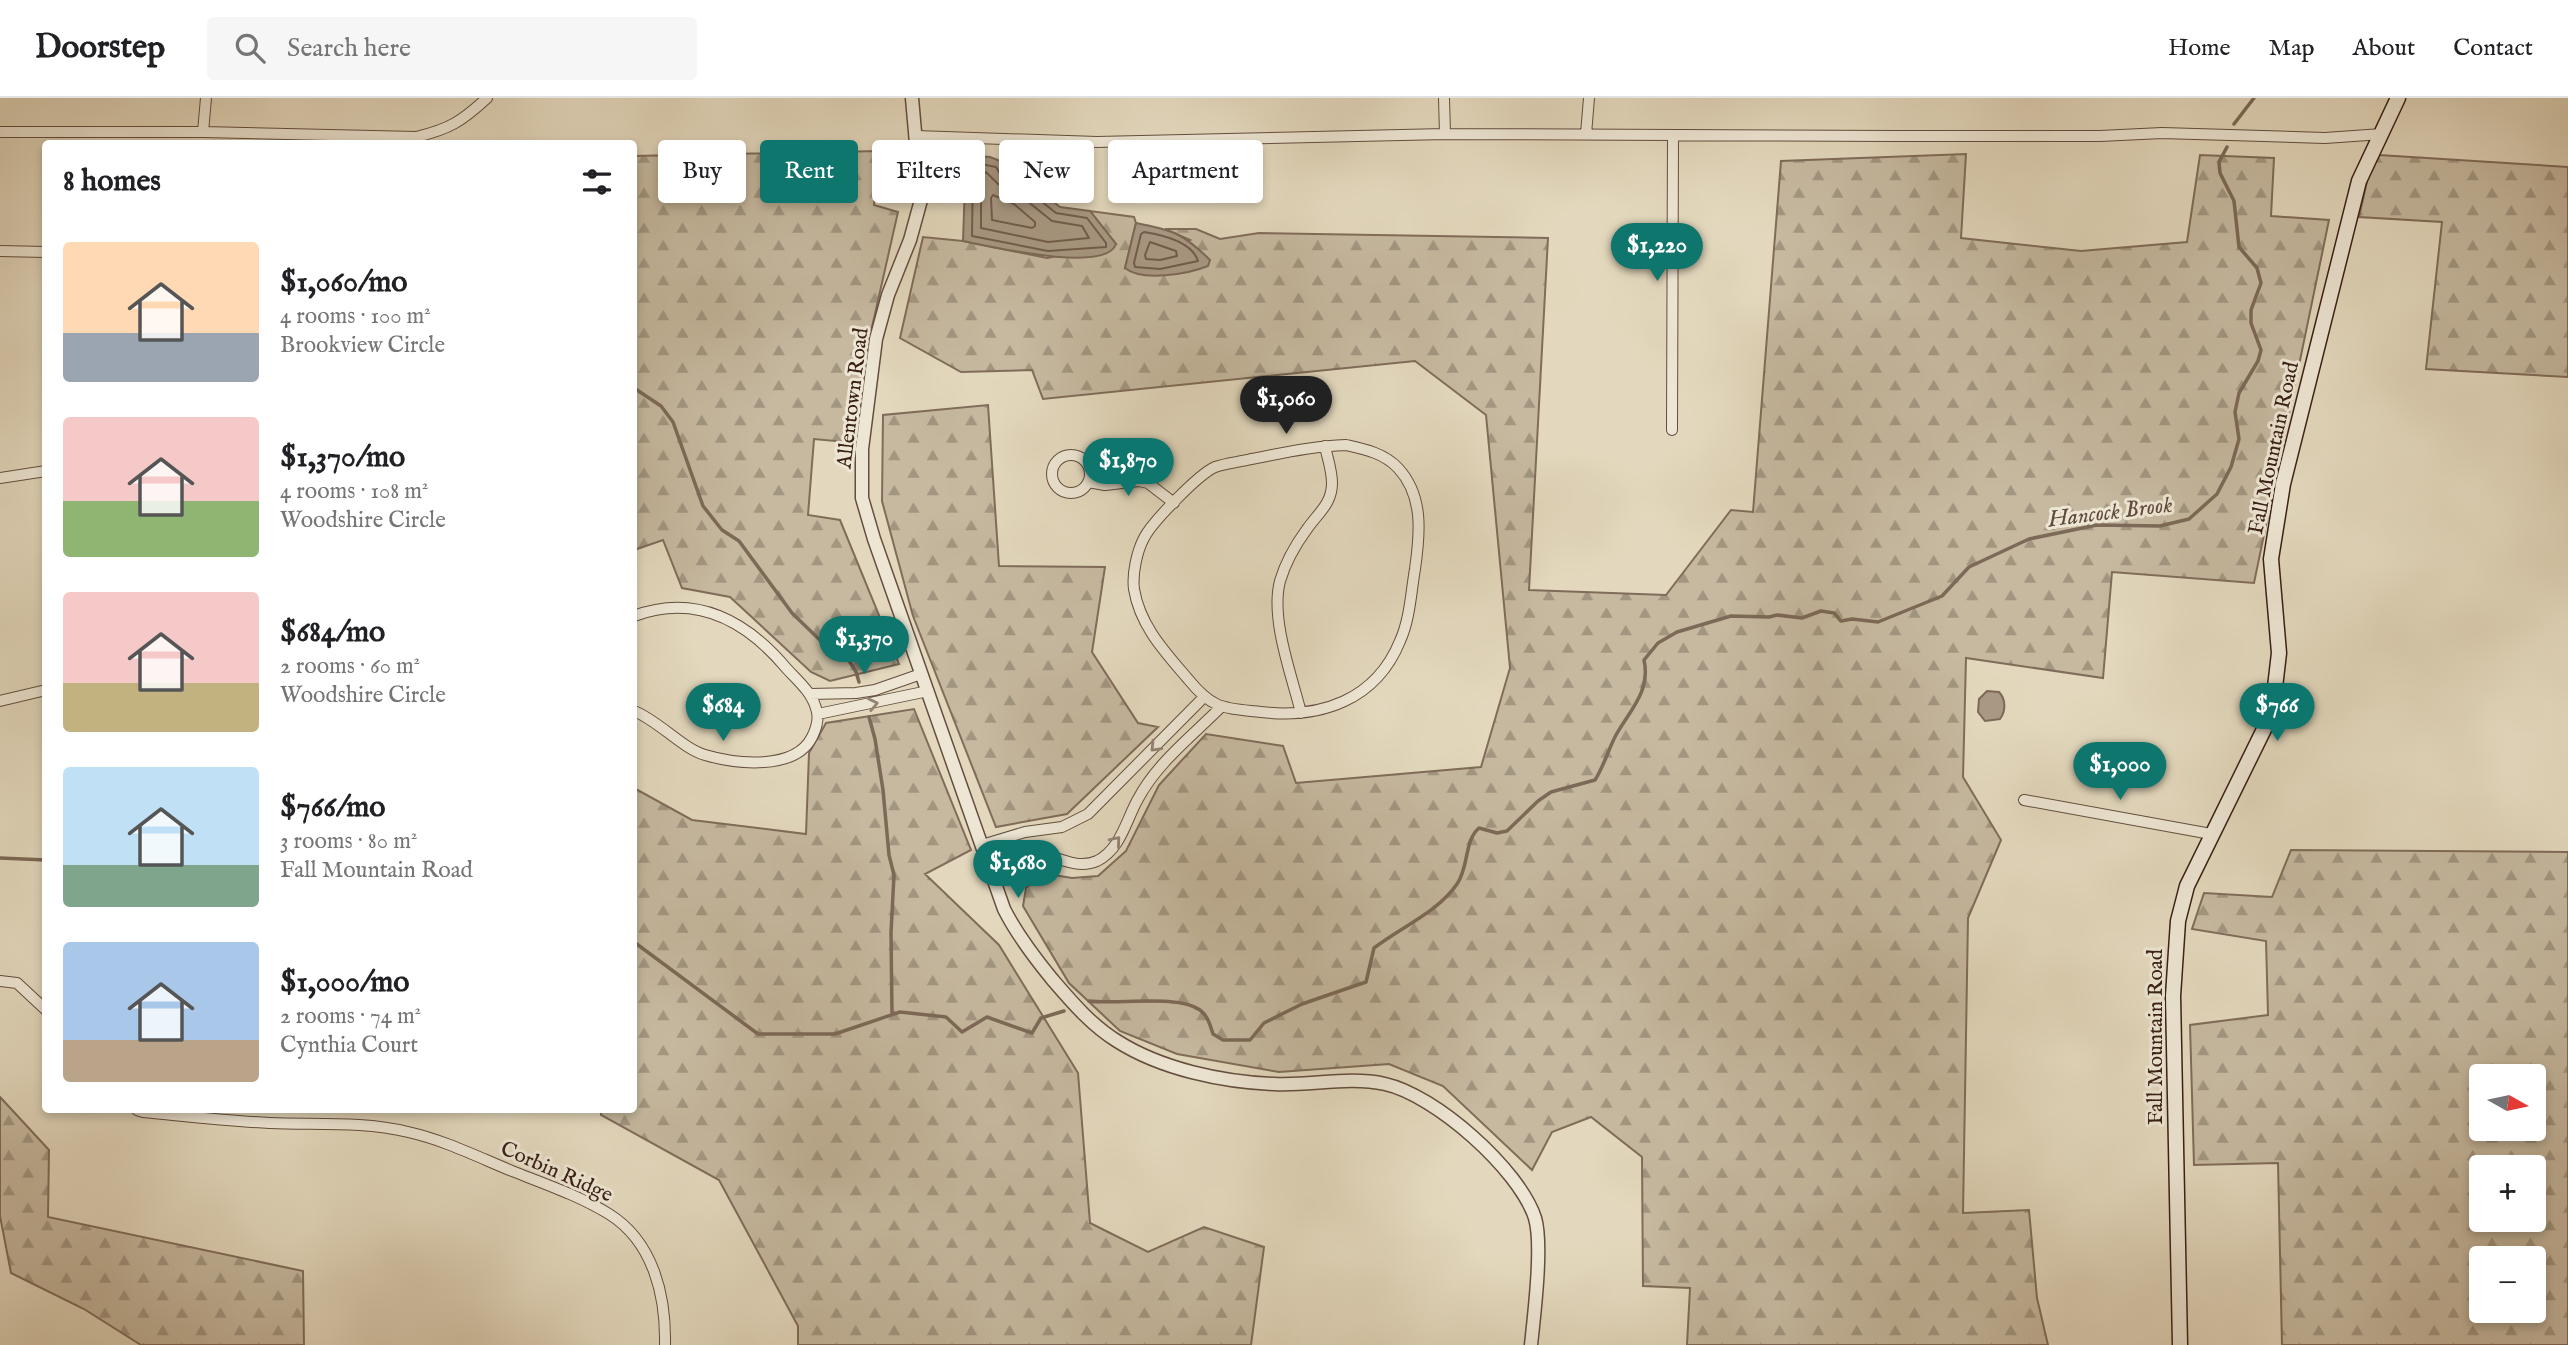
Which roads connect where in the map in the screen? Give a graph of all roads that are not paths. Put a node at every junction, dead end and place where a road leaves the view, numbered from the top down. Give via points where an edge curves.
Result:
1 (206, 98) edge
2 (487, 98) edge
3 (912, 98) edge
4 (1444, 98) edge
5 (1589, 98) edge
6 (2398, 98) edge
7 (0, 132) edge
8 (203, 132) junction
9 (1445, 134) junction
10 (1586, 134) junction
11 (2382, 134) junction
12 (916, 136) junction
13 (1672, 136) junction
14 (0, 251) edge
15 (42, 253) edge
16 (1672, 430) dead end
17 (1325, 446) junction
18 (42, 472) edge
19 (0, 478) edge
20 (1088, 482) dead end
21 (1174, 503) junction
22 (637, 615) edge
23 (921, 674) junction
24 (42, 691) edge
25 (928, 691) junction
26 (810, 694) junction
27 (1203, 698) junction
28 (0, 701) edge
29 (1222, 707) junction
30 (637, 712) edge
31 (1301, 713) junction
32 (818, 714) junction
33 (2024, 800) dead end
34 (2211, 834) junction
35 (982, 845) junction
36 (987, 861) junction
37 (0, 981) edge
38 (42, 1006) edge
39 (153, 1113) edge
40 (665, 1345) edge
41 (1531, 1345) edge
42 (2180, 1345) edge

1 - 8 street
2 - 8 street via 455,125 416,137
3 - 12 street, Allentown Road
4 - 9 street
5 - 10 street
6 - 11 main road, Fall Mountain Road
7 - 8 street
9 - 10 street
9 - 12 street via 1097,142
10 - 13 street
11 - 13 street via 2325,138 2162,133
11 - 34 main road, Fall Mountain Road via 2359,181 2281,494 2271,559 2279,653 2272,713
12 - 23 street, Allentown Road via 920,200 876,339 862,449 862,498
13 - 16 street
14 - 15 street
17 - 21 street via 1214,467
17 - 31 street via 1332,483 1326,506 1301,538 1279,583 1278,615
17 - 31 street via 1367,450 1399,468 1420,513 1417,556 1401,640 1384,672 1344,702
18 - 19 street
20 - 21 street via 1148,483
21 - 27 street via 1144,537 1134,588 1148,630
22 - 26 street via 685,609 738,623 764,643
23 - 25 street, Allentown Road
23 - 26 street via 875,690
24 - 28 street
32 -> 25 street
25 - 35 street, Allentown Road
26 - 32 street
27 - 29 street
27 -> 35 street via 1088,814 1062,827
29 - 31 street
36 -> 29 street via 1020,850 1083,864 1097,860 1125,831 1150,779
30 - 32 street via 658,722 698,753 751,763 798,754 814,735
33 - 34 street
34 - 42 main road, Fall Mountain Road via 2187,886 2178,921 2172,996
35 - 36 street, Allentown Road
36 - 41 street, Allentown Road via 1013,928 1033,956 1073,1003 1116,1041 1175,1066 1250,1082 1365,1081 1405,1090 1435,1107 1482,1146 1520,1188 1535,1220
37 - 38 street via 17,984
39 - 40 street, Corbin Ridge via 408,1131 555,1188 611,1215 632,1236 654,1269 664,1305

